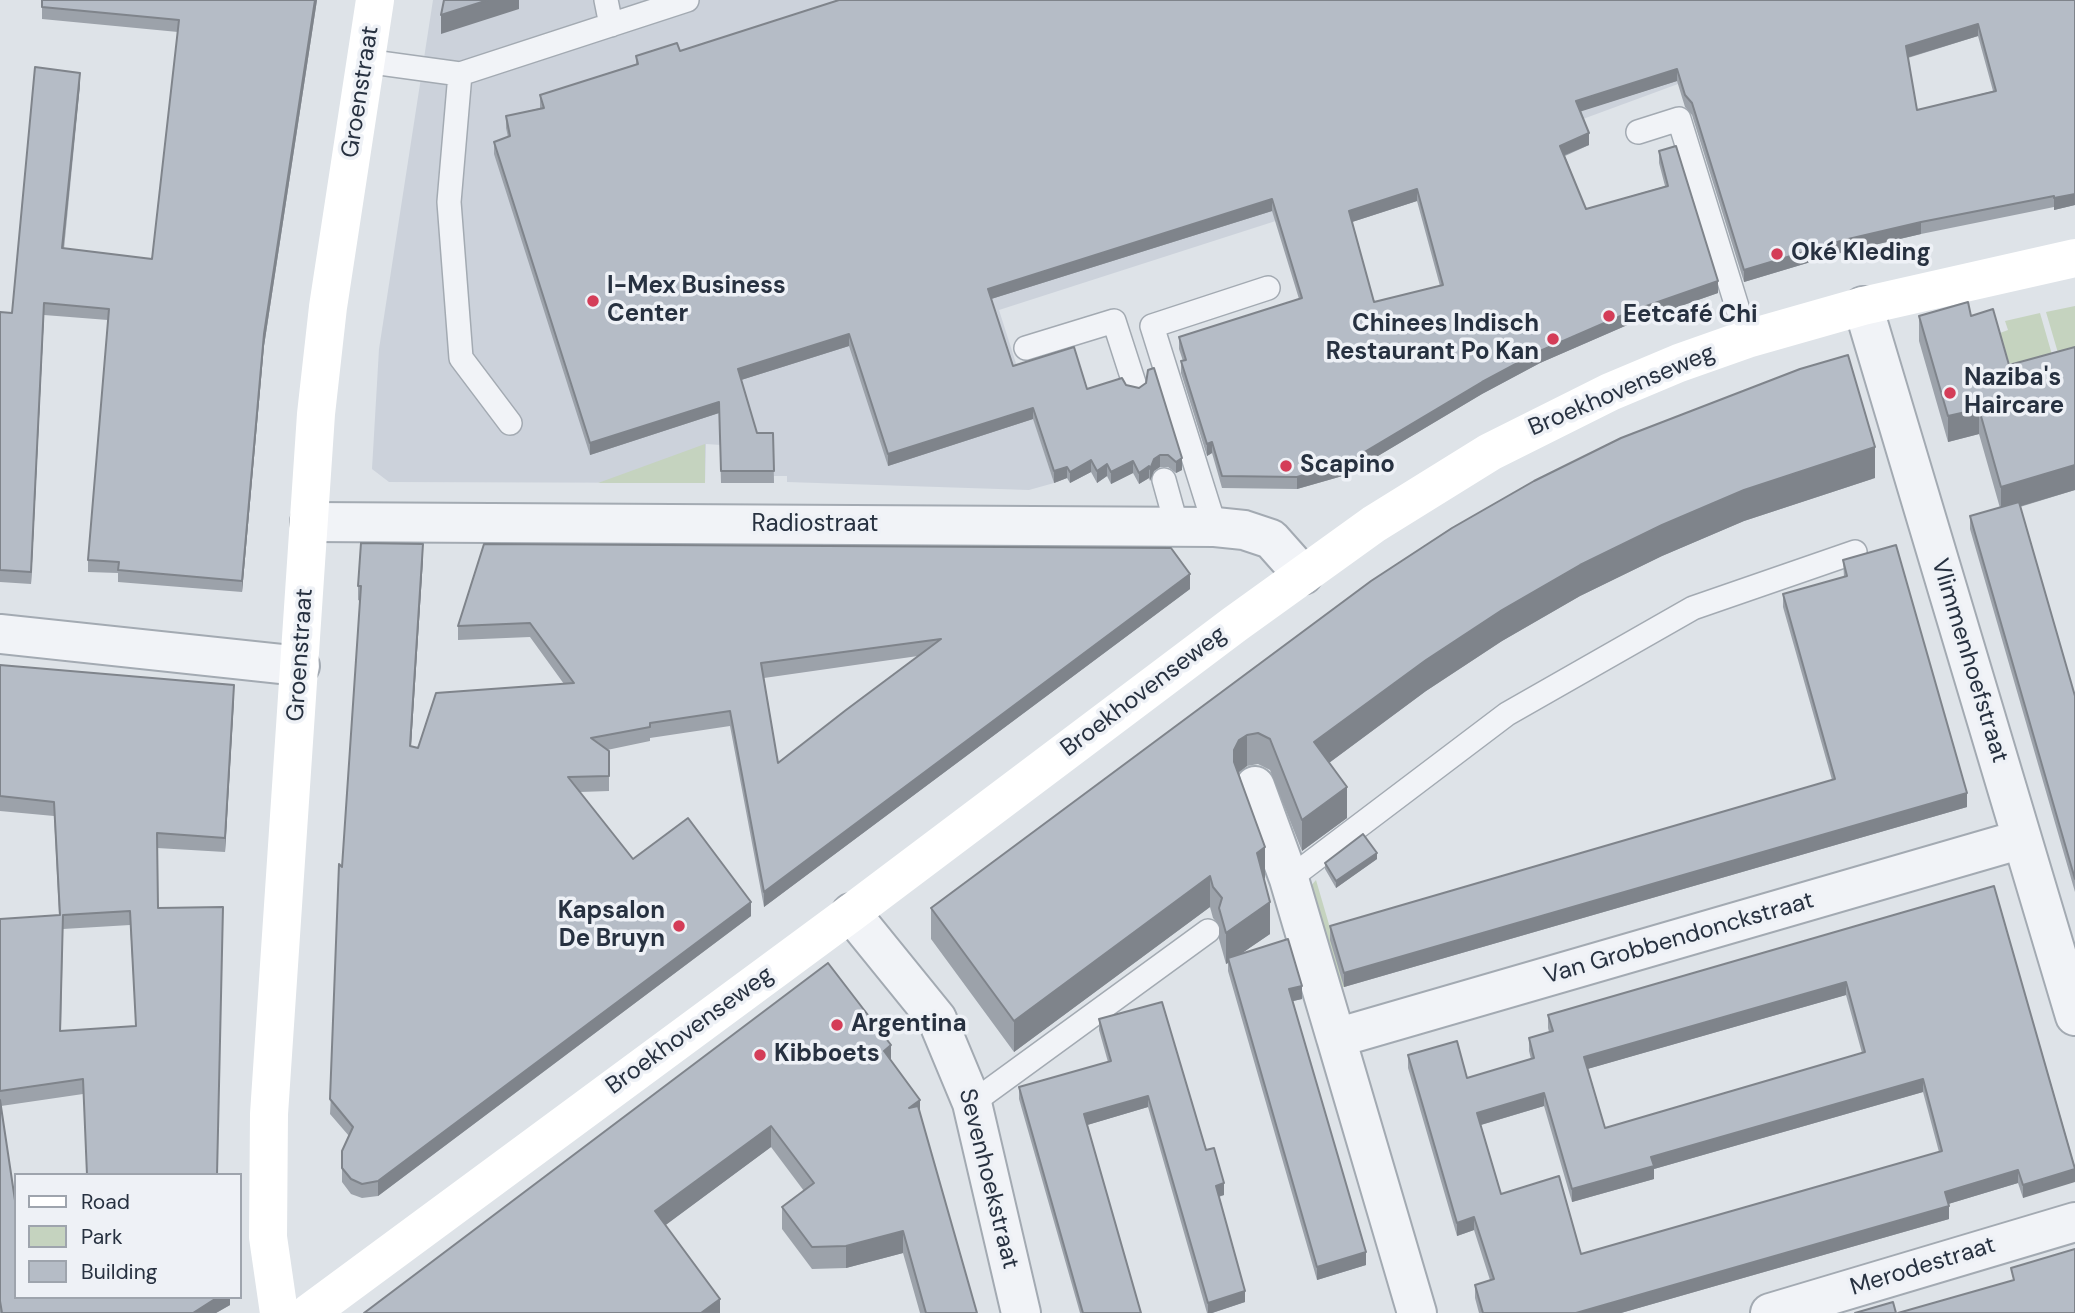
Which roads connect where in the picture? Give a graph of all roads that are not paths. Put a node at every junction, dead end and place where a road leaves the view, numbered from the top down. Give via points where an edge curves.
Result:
1 (375, 0) edge
2 (606, 0) edge
3 (687, 0) edge
4 (611, 25) junction
5 (365, 61) junction
6 (460, 74) junction
7 (1638, 132) dead end
8 (2075, 258) edge
9 (1268, 288) dead end
10 (1863, 306) junction
11 (1747, 339) junction
12 (1026, 348) dead end
13 (1135, 386) edge
14 (510, 423) dead end
15 (1164, 480) dead end
16 (310, 522) junction
17 (1177, 527) junction
18 (1216, 527) junction
19 (1855, 552) dead end
20 (1303, 575) junction
21 (0, 634) edge
22 (300, 666) junction
23 (1255, 786) dead end
24 (2022, 839) junction
25 (1289, 880) junction
26 (851, 912) junction
27 (1208, 931) dead end
28 (2075, 1016) edge
29 (1336, 1038) junction
30 (972, 1103) junction
31 (2075, 1222) edge
32 (279, 1313) edge
33 (309, 1313) edge
34 (1021, 1313) edge
35 (1417, 1313) edge
36 (1770, 1313) edge

1 - 5 street, Groenstraat
2 - 4 lane
3 - 4 lane
4 - 6 lane
5 - 6 lane
5 - 16 street, Groenstraat via 320,369
6 - 14 lane via 450,202 461,358
7 - 11 lane via 1679,120
8 - 10 street, Broekhovenseweg
9 - 18 lane via 1152,326
10 - 11 street, Broekhovenseweg
10 - 24 street, Vlimmenhoefstraat
11 - 20 street, Broekhovenseweg via 1648,375 1528,431 1416,496
12 - 13 lane via 1114,321
15 - 17 lane
16 - 17 street, Radiostraat
16 - 22 street, Groenstraat
17 - 18 street, Radiostraat
18 - 20 street, Radiostraat via 1271,539
19 - 25 lane via 1693,608 1507,714
20 - 26 street, Broekhovenseweg
21 - 22 street
22 - 32 street, Groenstraat via 269,1114 268,1237
23 - 25 street
24 - 28 street, Vlimmenhoefstraat
24 - 29 street, Van Grobbendonckstraat
25 - 29 street
26 - 30 street, Sevenhoekstraat via 937,1019
26 - 33 street, Broekhovenseweg
27 - 30 lane
29 - 35 street
30 - 34 street, Sevenhoekstraat
31 - 36 street, Merodestraat

